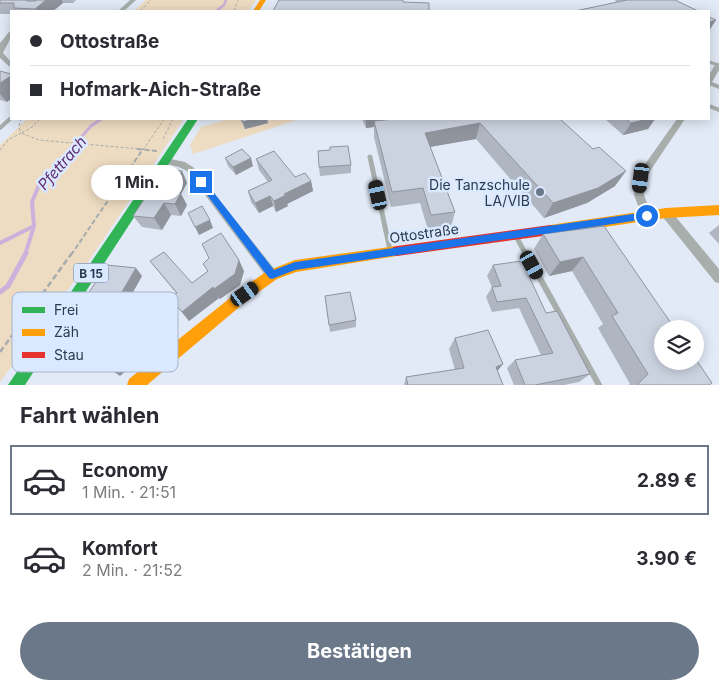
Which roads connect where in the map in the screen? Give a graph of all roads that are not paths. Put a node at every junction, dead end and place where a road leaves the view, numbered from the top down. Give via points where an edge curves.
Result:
1 (133, 0) edge
2 (122, 10) edge
3 (6, 35) edge
4 (0, 53) edge
5 (10, 65) edge
6 (719, 65) edge
7 (710, 79) edge
8 (10, 119) edge
9 (192, 120) edge
10 (680, 120) edge
11 (0, 128) edge
12 (370, 157) dead end
13 (166, 161) junction
14 (719, 210) edge
15 (666, 213) junction
16 (647, 216) junction
17 (516, 236) junction
18 (391, 253) junction
19 (272, 275) junction
20 (719, 278) edge
21 (78, 292) edge
22 (178, 349) edge
23 (25, 372) edge
24 (151, 372) edge
25 (599, 384) edge
26 (16, 385) edge
27 (135, 385) edge

1 - 2 street
3 - 4 street
4 - 5 street
6 - 7 street
8 - 11 lane
9 - 13 street, B 15
10 - 16 street via 641,178 639,195
12 - 18 lane
13 - 19 street via 190,169
13 - 21 street, B 15
14 - 15 street, Ottostraße
15 - 16 street, Ottostraße
15 - 20 street
16 - 17 street, Ottostraße
17 - 18 street, Ottostraße
17 - 25 lane
18 - 19 street, Ottostraße via 295,266
19 - 22 street, Ottostraße
23 - 26 street, B 15
24 - 27 street, Ottostraße

